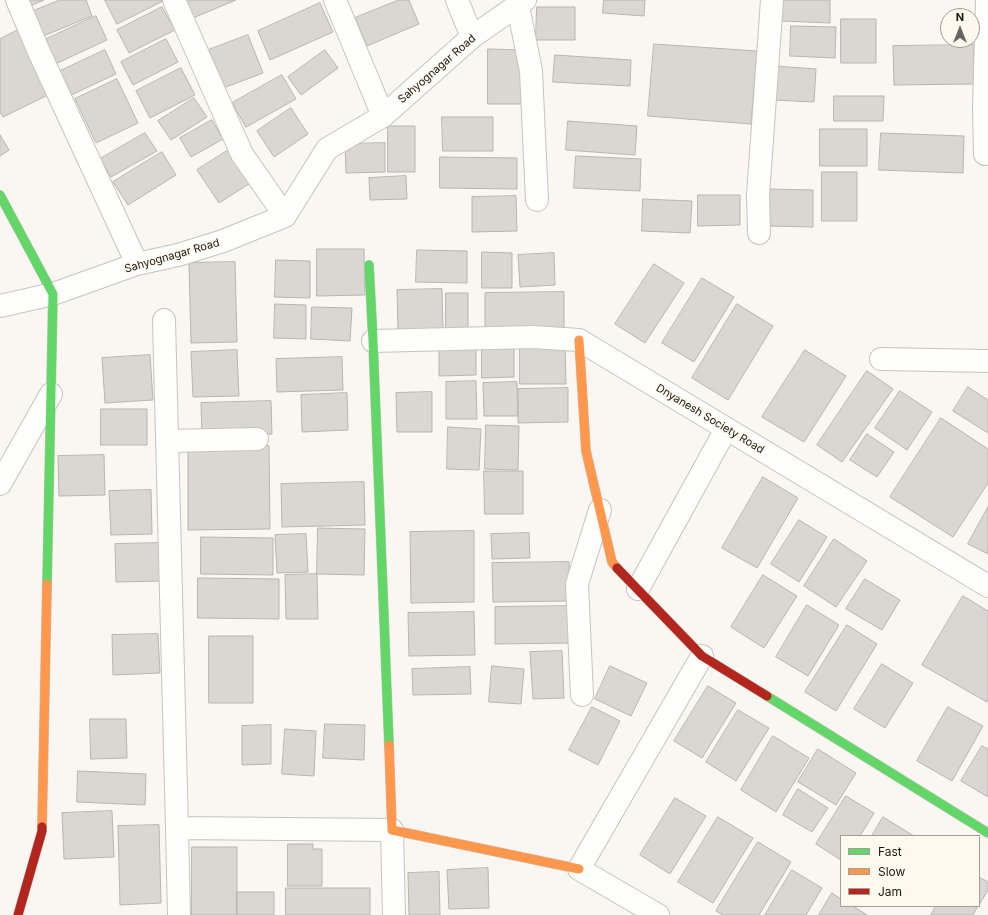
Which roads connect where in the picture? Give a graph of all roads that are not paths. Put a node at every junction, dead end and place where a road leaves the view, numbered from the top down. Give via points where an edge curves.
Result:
1 (17, 0) edge
2 (174, 0) edge
3 (335, 0) edge
4 (457, 0) edge
5 (772, 0) edge
6 (987, 0) edge
7 (522, 3) edge
8 (472, 37) junction
9 (383, 116) junction
10 (985, 154) dead end
11 (0, 195) edge
12 (536, 200) dead end
13 (285, 216) junction
14 (759, 233) dead end
15 (137, 264) junction
16 (369, 265) dead end
17 (53, 294) junction
18 (0, 306) edge
19 (164, 320) dead end
20 (579, 340) junction
21 (373, 341) junction
22 (881, 359) dead end
23 (988, 361) edge
24 (51, 394) junction
25 (726, 429) junction
26 (257, 439) dead end
27 (168, 441) junction
28 (0, 484) edge
29 (600, 510) junction
30 (988, 586) edge
31 (638, 589) junction
32 (702, 656) junction
33 (582, 695) dead end
34 (177, 828) junction
35 (392, 830) junction
36 (988, 833) edge
37 (579, 868) junction
38 (647, 912) edge
39 (18, 915) edge
40 (179, 915) edge
41 (394, 915) edge

1 - 15 street via 42,60
2 - 13 street via 242,154
3 - 9 street
4 - 8 street
5 - 14 street via 758,195
6 - 10 street
7 - 8 street, Sahyognagar Road
7 - 12 street via 531,71
8 - 9 street, Sahyognagar Road
9 - 13 street, Sahyognagar Road via 327,149
11 - 17 street
13 - 15 street, Sahyognagar Road via 223,241
15 - 17 street, Sahyognagar Road
16 - 21 street
17 - 18 street, Sahyognagar Road
17 - 24 street
19 - 27 street
20 - 21 street via 533,337
20 - 25 street, Dnyanesh Society Road
20 - 29 street via 586,451
21 - 35 street
22 - 23 street
24 - 28 street
24 - 39 street via 42,831
25 - 30 street, Dnyanesh Society Road
25 - 31 street
26 - 27 street
27 - 34 street
29 - 31 street via 612,562
29 - 33 street via 577,584
31 - 32 street
32 - 36 street
32 - 37 street
34 - 35 street
34 - 40 street
35 - 37 street
35 - 41 street
37 - 38 street

